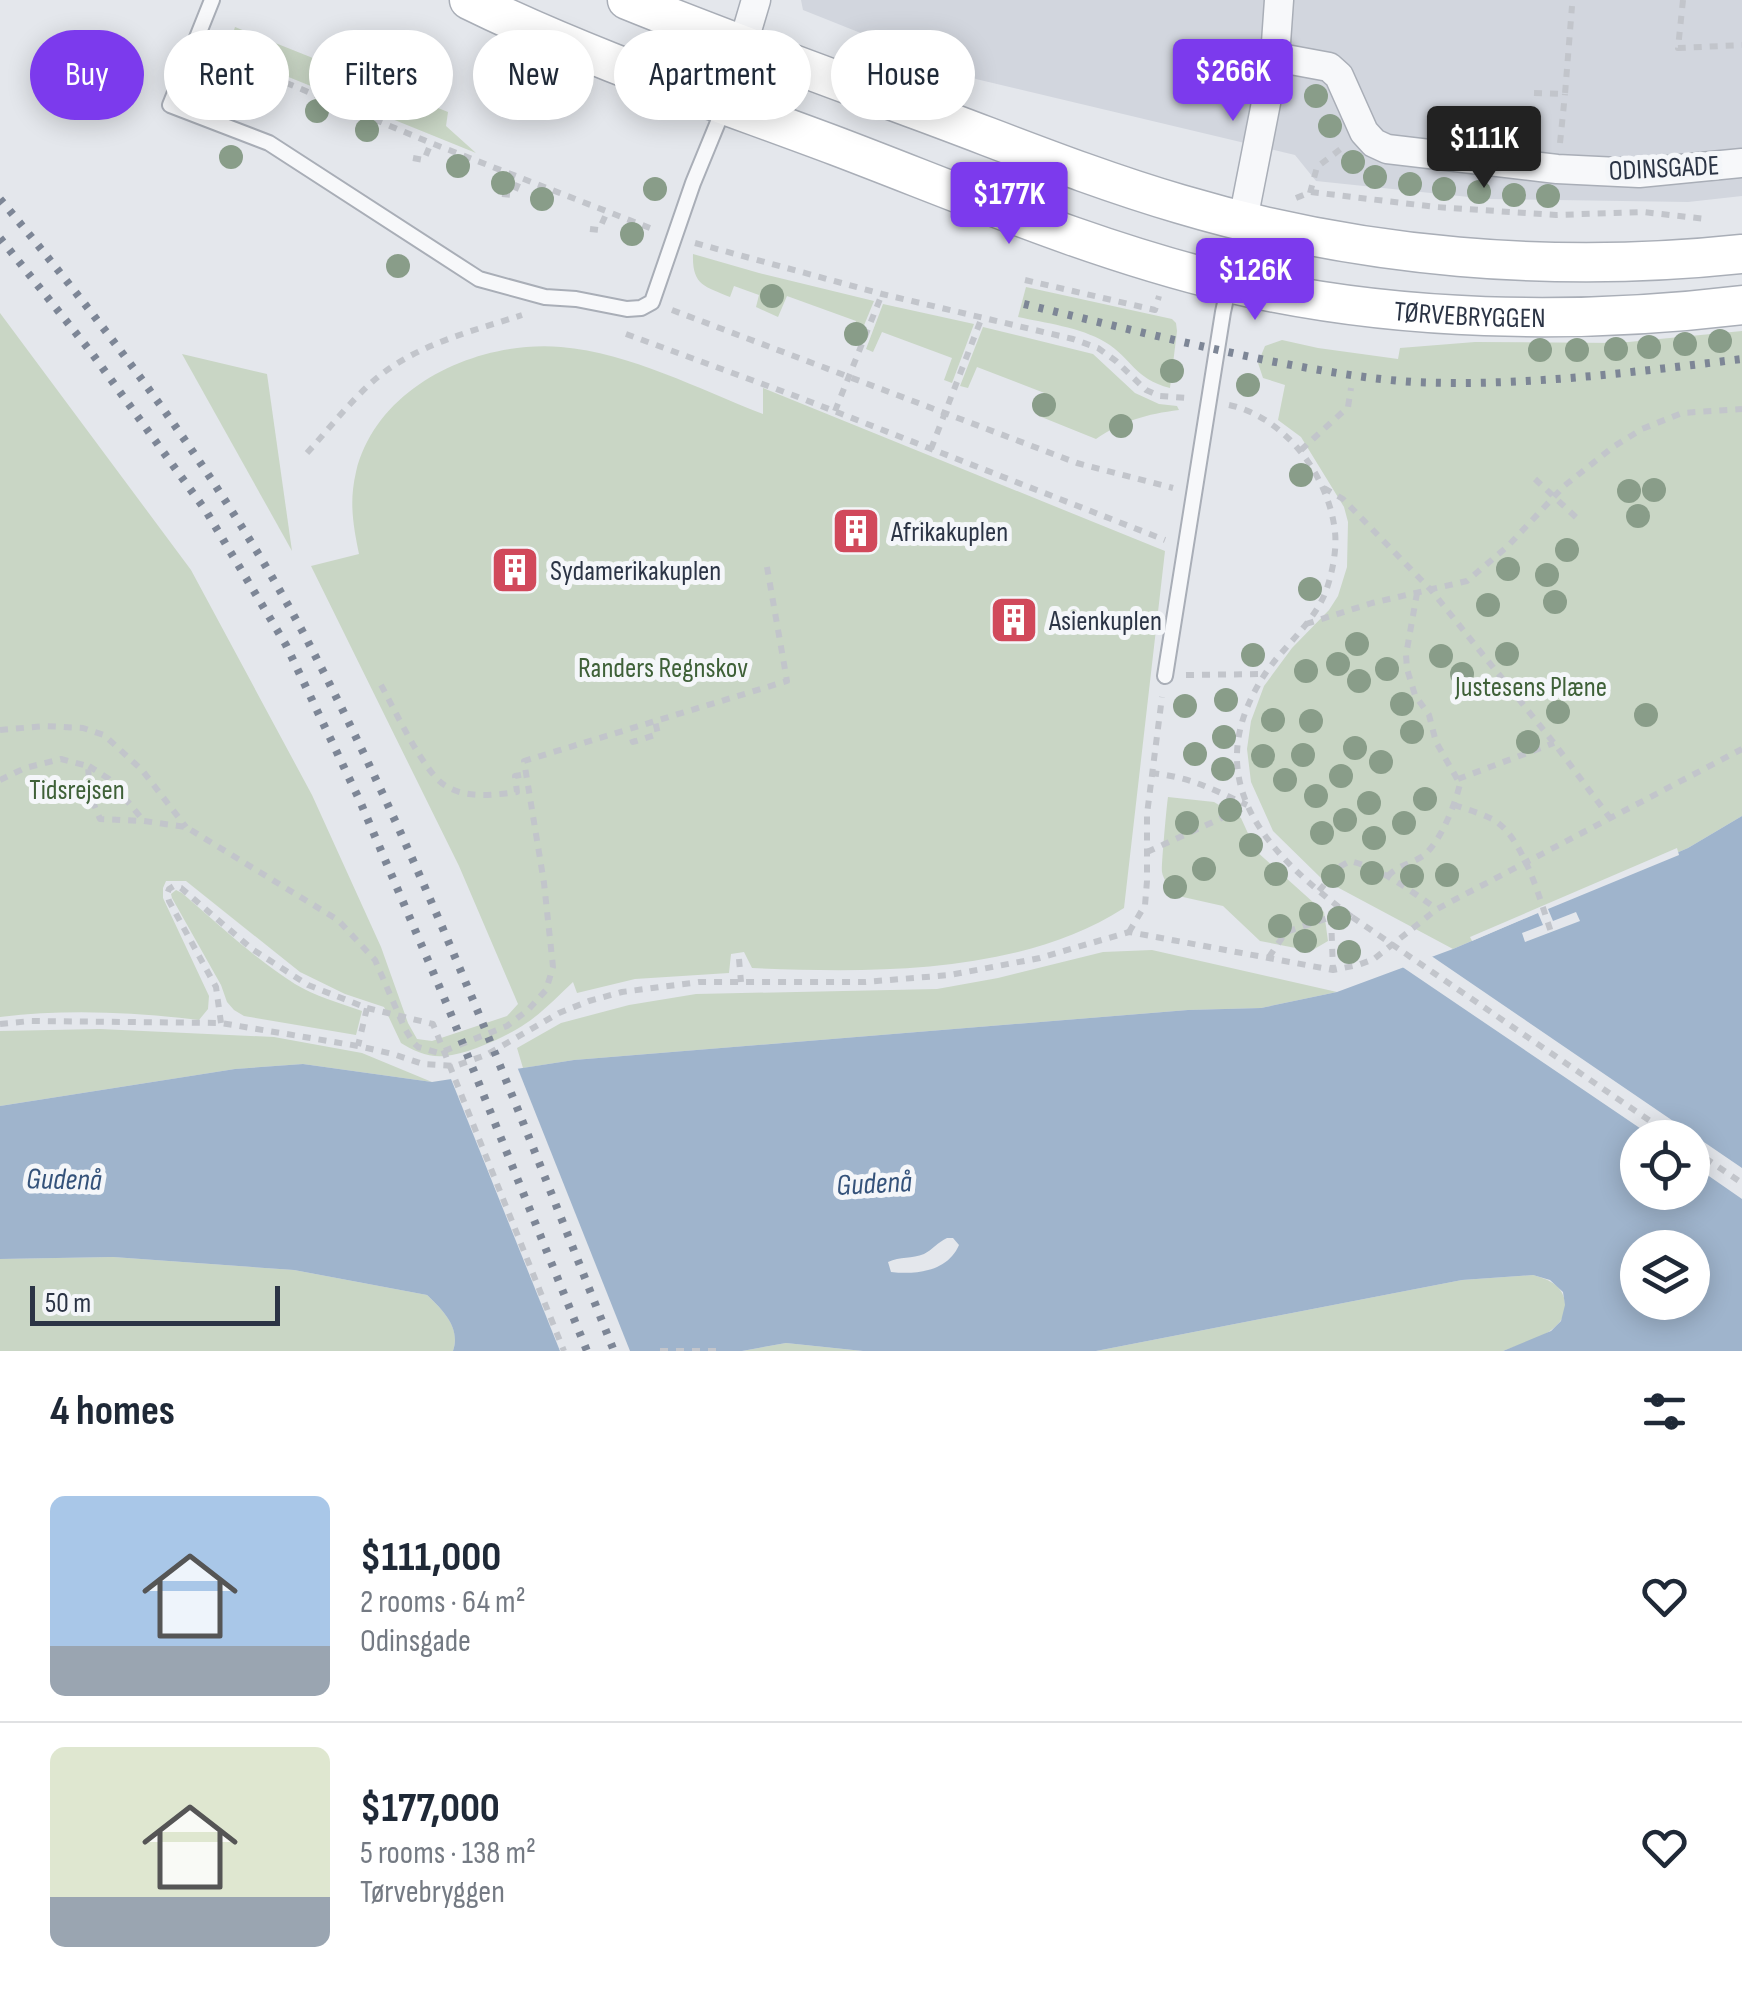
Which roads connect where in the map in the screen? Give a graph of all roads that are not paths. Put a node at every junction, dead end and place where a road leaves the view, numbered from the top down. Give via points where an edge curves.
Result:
1 (470, 0) edge
2 (627, 0) edge
3 (756, 0) edge
4 (1279, 0) edge
5 (210, 4) edge
6 (704, 30) edge
7 (747, 30) edge
8 (1275, 57) junction
9 (614, 62) edge
10 (811, 71) edge
11 (718, 120) edge
12 (768, 120) edge
13 (1742, 163) edge
14 (1243, 220) junction
15 (1742, 254) edge
16 (1230, 283) junction
17 (1742, 306) edge
18 (1165, 676) road end

1 - 9 main road, TØRVEBRYGGEN
2 - 6 main road, TØRVEBRYGGEN
3 - 7 street
4 - 8 street
5 - 11 lane via 170,106 269,143 478,279 545,297 627,309 652,302
8 - 13 street, ODINSGADE via 1330,67 1364,132 1387,150 1557,170 1639,172
8 - 14 street
10 - 14 main road, TØRVEBRYGGEN via 1096,178
12 - 16 main road, TØRVEBRYGGEN via 1074,235
14 - 15 main road, TØRVEBRYGGEN via 1299,216 1423,254 1556,262
14 - 16 lane
16 - 17 main road, TØRVEBRYGGEN via 1369,306 1512,317
16 - 18 lane

